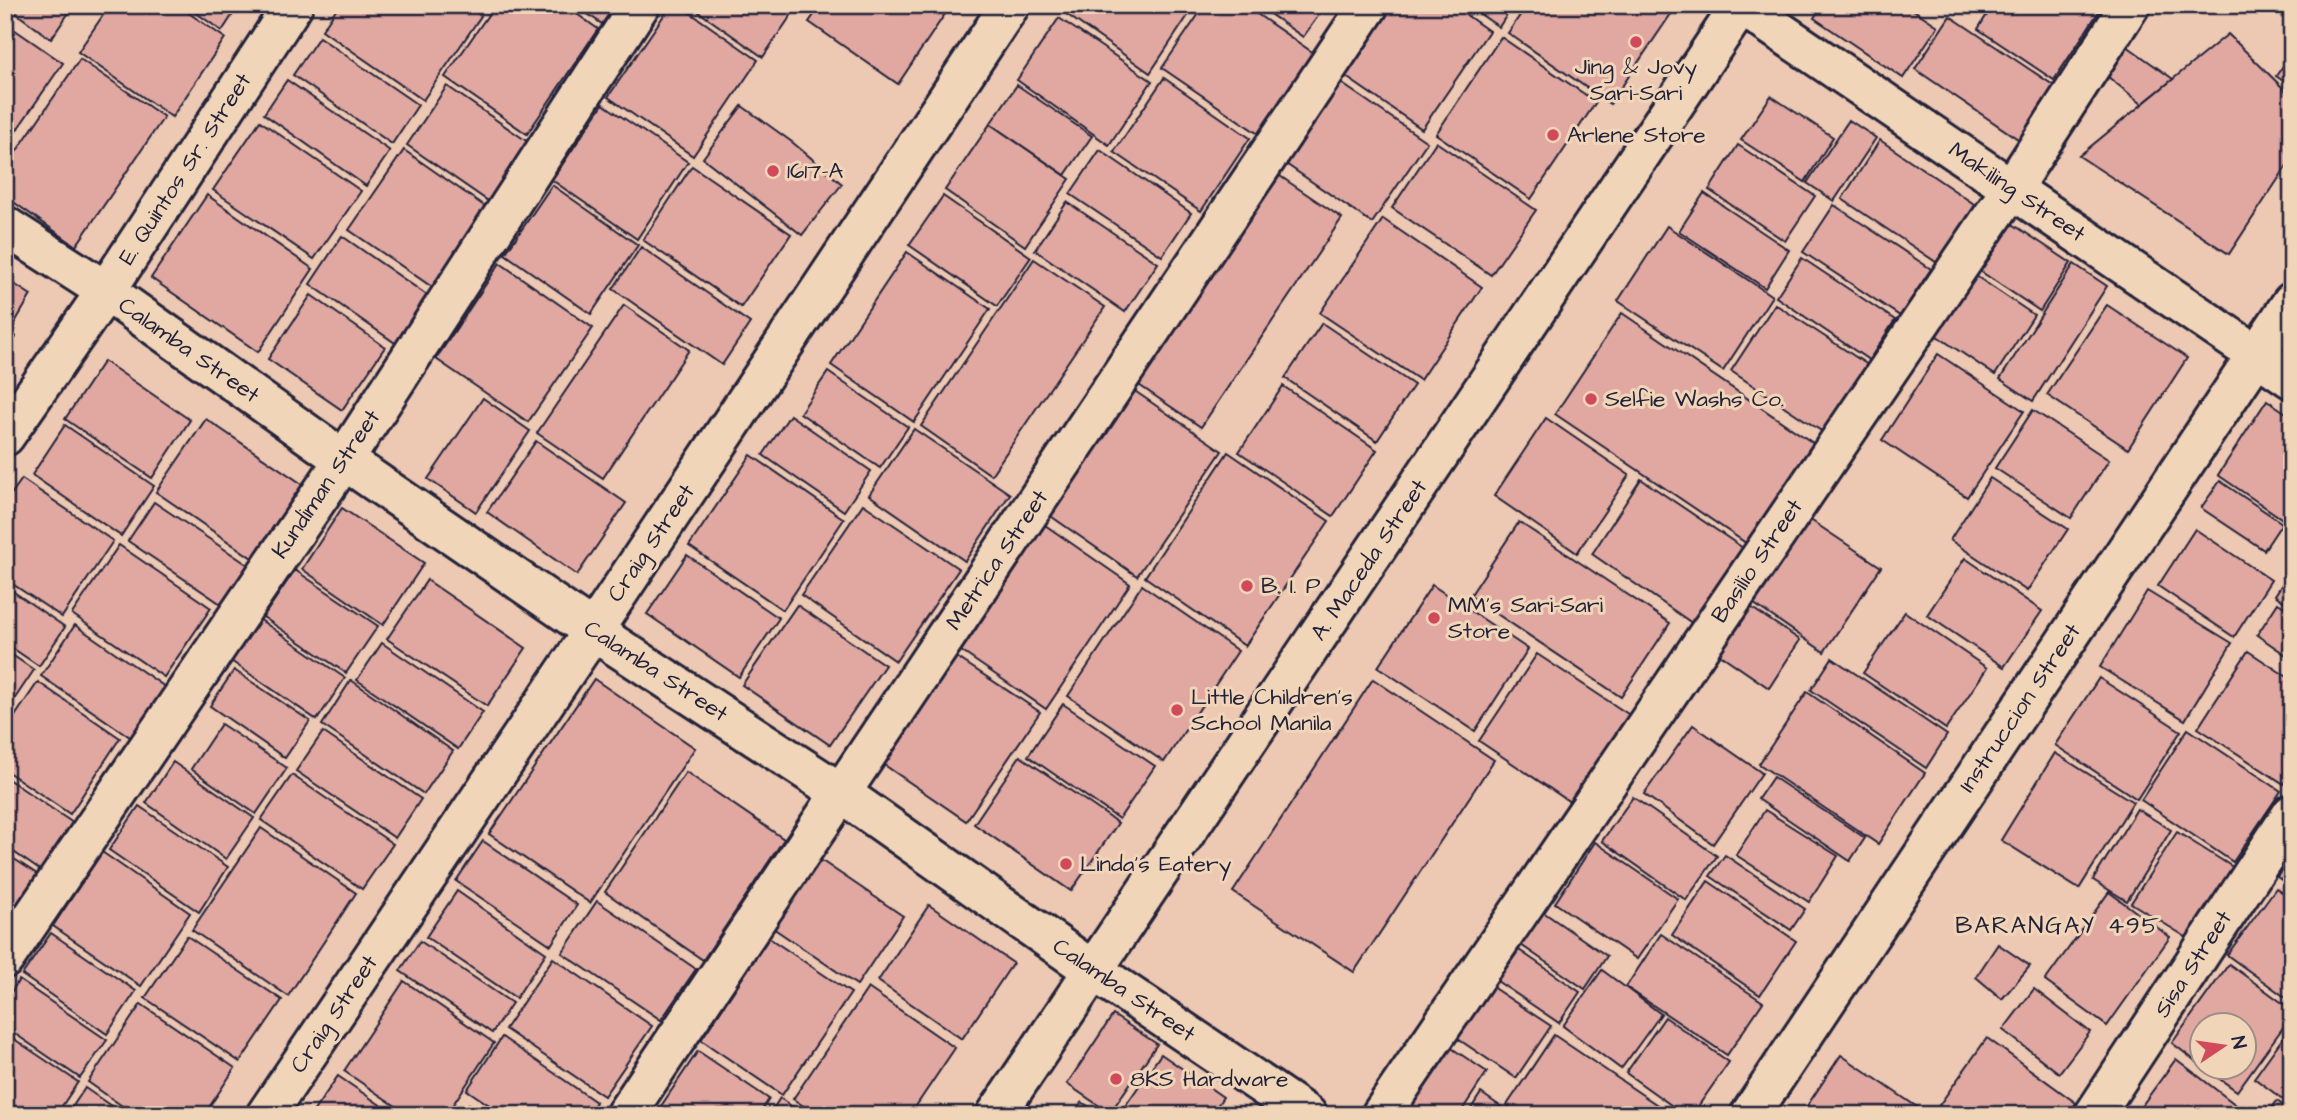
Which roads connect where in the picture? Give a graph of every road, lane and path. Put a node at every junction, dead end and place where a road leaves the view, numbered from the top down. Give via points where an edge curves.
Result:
1 (293, 5) edge
2 (640, 5) edge
3 (1010, 5) edge
4 (1368, 5) edge
5 (1741, 5) edge
6 (2130, 5) edge
7 (2012, 188) junction
8 (5, 226) edge
9 (106, 291) junction
10 (2292, 302) edge
11 (2255, 355) junction
12 (2292, 379) edge
13 (5, 436) edge
14 (344, 460) junction
15 (593, 631) junction
16 (841, 793) junction
17 (2292, 814) edge
18 (5, 958) edge
19 (1094, 971) junction
20 (266, 1115) edge
21 (625, 1115) edge
22 (996, 1115) edge
23 (1307, 1115) edge
24 (1381, 1115) edge
25 (1750, 1115) edge
26 (2094, 1115) edge

1 - 9 street, E. Quintos Sr. Street
2 - 14 street, Kundiman Street
3 - 15 street, Craig Street
4 - 16 street, Metrica Street
5 - 7 street, Makiling Street
5 - 19 street, A. Maceda Street
6 - 7 street, Basilio Street
7 - 11 street, Makiling Street
7 - 24 street, Basilio Street
8 - 9 street, Calamba Street
9 - 13 street, E. Quintos Sr. Street
9 - 14 street, Calamba Street
10 - 11 street, Instruccion Street
11 - 12 street, Makiling Street
11 - 25 street, Instruccion Street
14 - 15 street, Calamba Street
14 - 18 street, Kundiman Street
15 - 16 street, Calamba Street
15 - 20 street, Craig Street
16 - 19 street, Calamba Street
16 - 21 street, Metrica Street
17 - 26 street, Sisa Street
19 - 22 street, A. Maceda Street
19 - 23 street, Calamba Street

